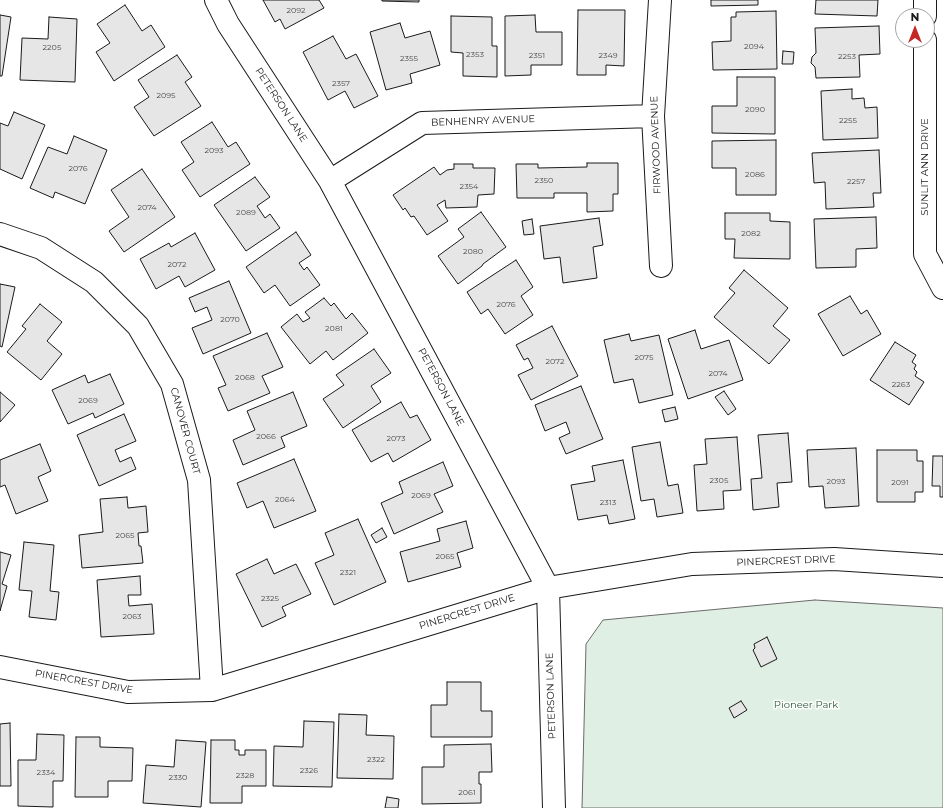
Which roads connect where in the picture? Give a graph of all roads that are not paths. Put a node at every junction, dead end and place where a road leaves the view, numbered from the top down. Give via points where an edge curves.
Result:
1 (216, 0) edge
2 (660, 0) edge
3 (925, 48) edge
4 (653, 116) junction
5 (330, 181) junction
6 (0, 234) edge
7 (661, 266) dead end
8 (943, 288) edge
9 (943, 566) edge
10 (548, 588) junction
11 (0, 667) edge
12 (212, 690) junction
13 (554, 808) edge

1 - 5 street, PETERSON LANE via 228,24
2 - 4 street, FIRWOOD AVENUE
3 - 8 street, SUNLIT ANN DRIVE via 924,254
4 - 5 street, BENHENRY AVENUE via 422,123
4 - 7 street, FIRWOOD AVENUE
5 - 10 street, PETERSON LANE
6 - 12 street, CANOVER COURT via 41,248 94,282 138,326 172,384 199,480
9 - 10 street, PINERCREST DRIVE via 834,559 692,564
10 - 12 street, PINERCREST DRIVE
10 - 13 street, PETERSON LANE
11 - 12 street, PINERCREST DRIVE via 128,692

